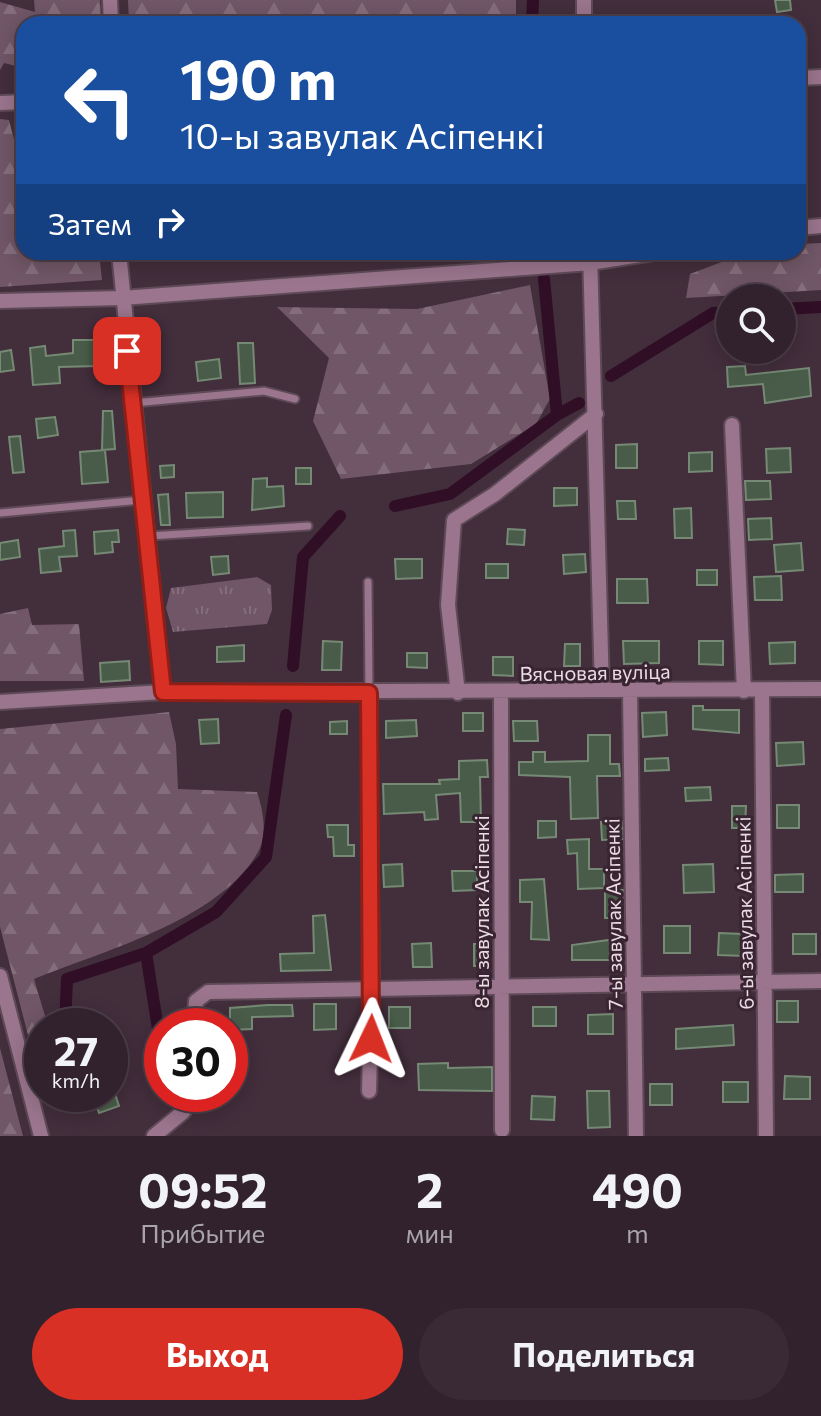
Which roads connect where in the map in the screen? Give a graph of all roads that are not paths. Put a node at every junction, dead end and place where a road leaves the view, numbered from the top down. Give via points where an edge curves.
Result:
1 (120, 260) edge
2 (567, 260) edge
3 (590, 260) edge
4 (122, 298) junction
5 (0, 301) edge
6 (295, 399) dead end
7 (132, 403) junction
8 (596, 414) junction
9 (732, 425) dead end
10 (142, 500) junction
11 (0, 513) edge
12 (308, 526) dead end
13 (146, 536) junction
14 (368, 582) dead end
15 (821, 689) edge
16 (602, 690) junction
17 (762, 690) junction
18 (630, 691) junction
19 (744, 691) junction
20 (163, 692) junction
21 (369, 693) junction
22 (458, 693) junction
23 (501, 693) junction
24 (0, 702) edge
25 (0, 976) edge
26 (821, 981) edge
27 (764, 982) junction
28 (634, 983) junction
29 (502, 985) junction
30 (372, 987) junction
31 (195, 1008) edge
32 (369, 1091) dead end
33 (183, 1112) edge
34 (502, 1130) dead end
35 (41, 1136) edge
36 (154, 1136) edge
37 (636, 1136) edge
38 (766, 1136) edge

1 - 4 street
2 - 4 street
3 - 8 street
4 - 5 street
4 - 7 street
6 - 7 lane via 264,391
7 - 10 street
8 - 16 street
8 - 22 street via 454,520 448,605
9 - 19 street
10 - 11 lane
10 - 13 street
12 - 13 lane
13 - 20 street
14 - 21 lane
15 - 17 street, Вясновая вуліца
16 - 18 street, Вясновая вуліца
16 - 23 street, Вясновая вуліца
17 - 19 street, Вясновая вуліца
17 - 27 street, 6-ы завулак Асіпенкі
18 - 19 street, Вясновая вуліца
18 - 28 street, 7-ы завулак Асіпенкі
20 - 21 street, Вясновая вуліца
20 - 24 street, Вясновая вуліца
21 - 22 street, Вясновая вуліца
21 - 30 street
22 - 23 street, Вясновая вуліца
23 - 29 street, 8-ы завулак Асіпенкі
25 - 35 street
26 - 27 street
27 - 28 street
27 - 38 street, 6-ы завулак Асіпенкі
28 - 29 street
28 - 37 street, 7-ы завулак Асіпенкі
29 - 30 street
29 - 34 street, 8-ы завулак Асіпенкі
30 - 31 street via 208,992
30 - 32 street
33 - 36 street

